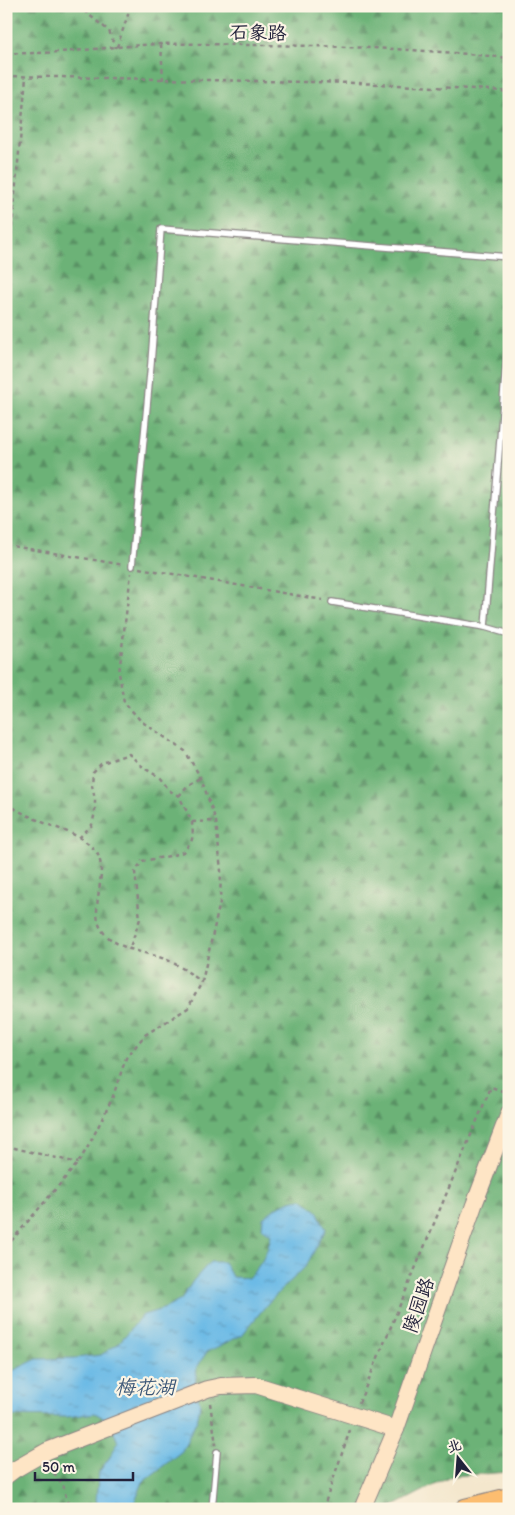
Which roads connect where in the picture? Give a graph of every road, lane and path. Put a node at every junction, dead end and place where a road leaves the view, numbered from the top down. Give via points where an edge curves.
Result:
1 (78, 6) edge
2 (132, 6) edge
3 (161, 44) junction
4 (116, 48) junction
5 (6, 53) edge
6 (509, 58) edge
7 (6, 76) edge
8 (26, 77) junction
9 (163, 80) junction
10 (509, 92) edge
11 (509, 257) edge
12 (6, 292) edge
13 (509, 327) edge
14 (6, 545) edge
15 (132, 566) junction
16 (332, 602) joint
17 (485, 627) junction
18 (509, 634) edge
19 (201, 778) junction
20 (179, 796) junction
21 (6, 804) edge
22 (216, 821) junction
23 (192, 822) junction
24 (79, 838) junction
25 (130, 950) junction
26 (202, 982) junction
27 (509, 1092) edge
28 (509, 1113) edge
29 (6, 1146) edge
30 (78, 1163) junction
31 (6, 1247) edge
32 (208, 1393) junction
33 (355, 1417) junction
34 (396, 1430) junction
35 (217, 1452) joint
36 (46, 1461) dead end
37 (6, 1476) edge
38 (509, 1498) edge
39 (69, 1509) edge
40 (212, 1509) edge
41 (323, 1509) edge
42 (362, 1509) edge
43 (465, 1509) edge

1 - 4 path via 109,31
2 - 4 path
3 - 4 path, 石象路
3 - 6 path, 石象路 via 336,46
3 - 9 path
4 - 5 path, 石象路
7 - 8 path
8 - 9 path
8 - 12 path
9 - 10 path via 358,83
11 - 15 lane via 161,229
13 - 17 lane
14 - 15 path
15 - 16 path
15 - 19 path via 119,673 124,702 141,721 185,751
16 - 17 lane
17 - 18 lane
19 - 20 path via 188,785
19 - 22 path
20 - 23 path
20 - 24 path via 129,754 102,763 93,772 95,812 92,825
21 - 24 path
22 - 23 path
22 - 26 path via 221,871 220,902
23 - 25 path via 191,842 182,852 142,861 135,872 140,918
24 - 25 path via 98,855 98,925 106,935
25 - 26 path via 160,957
26 - 30 path via 188,1008 144,1035 126,1058 112,1099
27 - 33 path via 491,1087
28 - 34 street, 陵园路
29 - 30 path
30 - 31 path
32 - 33 street via 230,1385 256,1385
32 - 35 path
32 - 37 street via 48,1451
33 - 34 street
33 - 41 path
34 - 42 street, 陵园路
35 - 40 lane
36 - 39 path via 63,1485
38 - 43 highway

